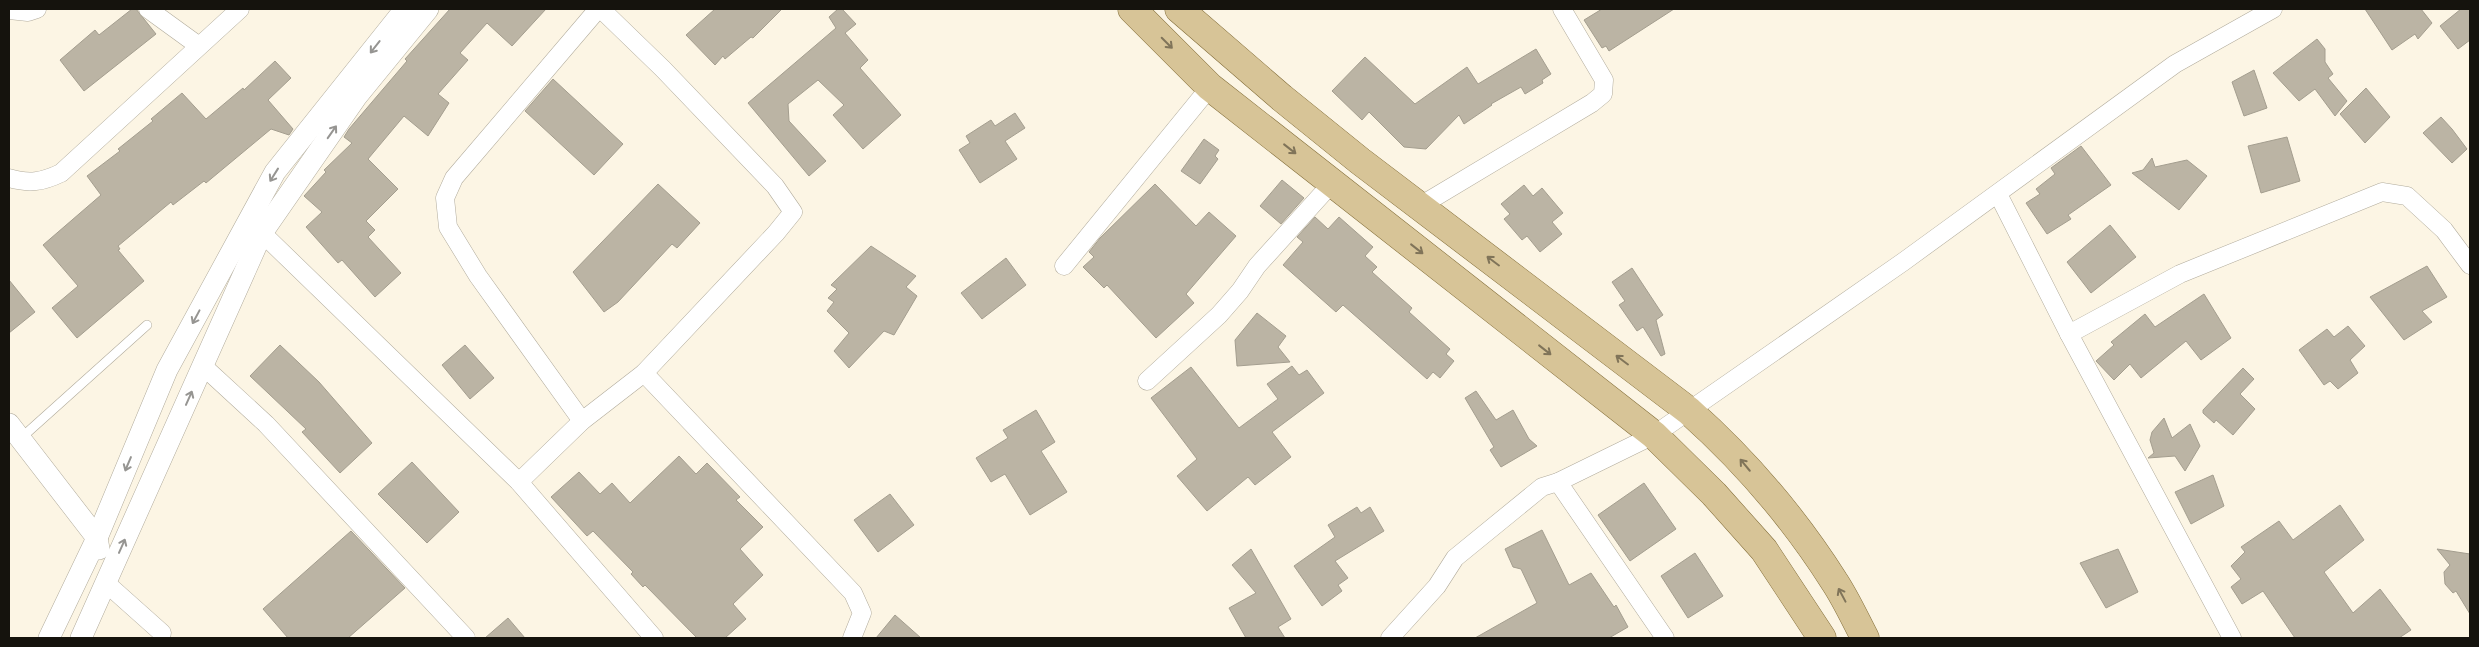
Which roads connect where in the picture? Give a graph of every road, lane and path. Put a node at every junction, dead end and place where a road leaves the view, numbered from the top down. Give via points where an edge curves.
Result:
1 (37, 9) edge
2 (148, 9) edge
3 (240, 9) edge
4 (405, 9) edge
5 (428, 9) edge
6 (600, 9) edge
7 (1132, 9) edge
8 (1562, 9) edge
9 (2273, 9) edge
10 (9, 10) edge
11 (1185, 11) edge
12 (199, 46) junction
13 (1210, 87) junction
14 (9, 178) edge
15 (1332, 182) junction
16 (1998, 194) junction
17 (1420, 206) junction
18 (254, 229) junction
19 (2470, 265) edge
20 (1064, 266) dead end
21 (147, 325) dead end
22 (2069, 334) junction
23 (203, 366) junction
24 (644, 373) junction
25 (1147, 381) dead end
26 (1689, 411) junction
27 (582, 421) junction
28 (14, 432) edge
29 (1654, 435) junction
30 (519, 482) junction
31 (1558, 482) junction
32 (97, 538) junction
33 (106, 583) junction
34 (164, 636) edge
35 (49, 638) edge
36 (81, 638) edge
37 (466, 638) edge
38 (654, 638) edge
39 (852, 638) edge
40 (1390, 638) edge
41 (1665, 638) edge
42 (1822, 638) edge
43 (1865, 638) edge
44 (2232, 638) edge

1 - 10 street via 28,12
2 - 12 street
3 - 12 street
4 -> 18 street via 275,172
18 -> 5 street
6 - 24 street via 663,69 775,186 792,212
6 - 27 street via 454,178 445,198 448,227 478,276
7 -> 13 main road
8 - 17 street via 1604,80 1603,94
9 - 16 street via 2176,64
11 - 17 main road via 1282,98
12 - 14 street via 61,173 42,181 24,182
13 -> 15 main road
13 - 20 street
15 - 25 street via 1257,266 1219,315
15 -> 29 main road
16 - 22 street
16 - 26 street
26 -> 17 main road
18 - 23 street
18 - 30 street
18 -> 32 street via 168,370
19 - 22 street via 2444,230 2408,196 2382,192 2180,274
21 - 28 lane
22 - 44 street
33 -> 23 street
23 - 37 street via 266,424
24 - 27 street
24 - 39 street via 853,593 862,614
26 - 29 street
43 -> 26 main road via 1835,583 1785,510 1721,439
27 - 30 street
28 - 32 street
29 - 31 street
29 - 42 main road via 1714,494 1764,550
30 - 38 street
31 - 40 street via 1542,487 1455,558 1437,586
31 - 41 street
32 - 33 street
32 - 35 street
33 - 34 street
33 - 36 street

